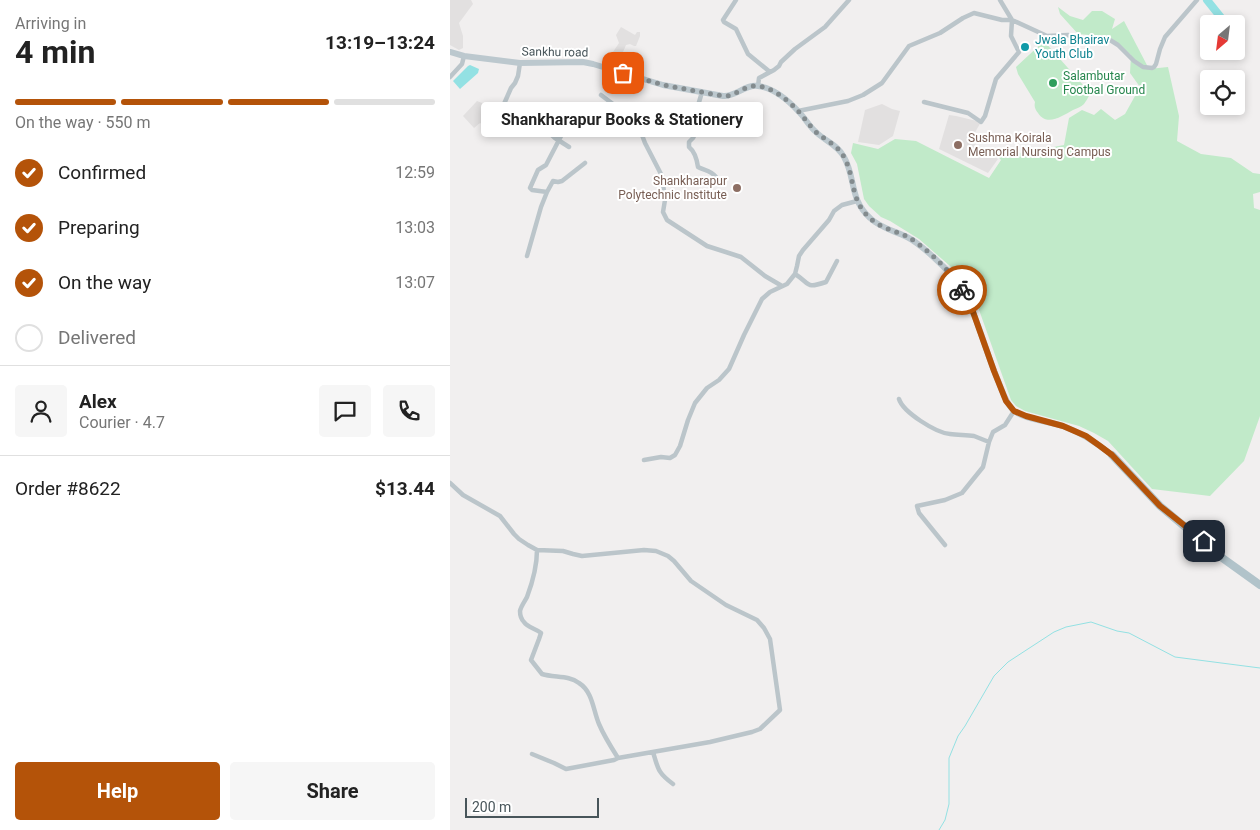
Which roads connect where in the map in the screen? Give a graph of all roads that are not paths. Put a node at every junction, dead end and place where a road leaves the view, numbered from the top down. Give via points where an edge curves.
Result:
1 (736, 0) edge
2 (849, 0) edge
3 (1000, 0) edge
4 (1198, 0) edge
5 (1012, 20) junction
6 (450, 52) edge
7 (464, 56) junction
8 (520, 63) junction
9 (770, 72) junction
10 (450, 78) edge
11 (758, 86) junction
12 (702, 92) junction
13 (601, 95) dead end
14 (924, 102) dead end
15 (798, 111) junction
16 (572, 116) dead end
17 (559, 141) junction
18 (569, 147) dead end
19 (585, 163) dead end
20 (716, 177) dead end
21 (547, 192) junction
22 (857, 201) junction
23 (527, 256) dead end
24 (837, 261) dead end
25 (795, 274) junction
26 (782, 286) junction
27 (899, 399) dead end
28 (1014, 411) junction
29 (989, 442) junction
30 (1112, 455) joint
31 (644, 460) dead end
32 (450, 482) edge
33 (945, 545) dead end
34 (537, 550) junction
35 (1260, 585) edge
36 (653, 752) junction
37 (532, 754) dead end
38 (618, 758) junction
39 (673, 784) dead end

1 - 9 street via 723,20 736,29 748,54
2 - 9 street via 825,26
3 - 5 street
4 - 5 street via 1164,37 1152,68 1134,61 1110,40 1086,41 1068,35 1047,36
5 - 14 street via 1011,36 1019,52 996,79 985,116 980,122 968,113
5 - 15 street via 970,14 940,34 909,46 882,83 863,95
6 - 7 main road, Sankhu road
7 - 8 main road, Sankhu road
7 - 10 street via 462,64
8 - 12 main road, Sankhu road via 582,62 663,85
8 - 17 street via 505,107 518,120 546,130
9 - 11 street via 759,78
11 - 12 main road, Sankhu road via 727,96
11 - 15 main road via 781,96
12 - 20 street via 696,110 698,128 689,147 698,167
13 - 26 street via 637,122 662,176 663,212 667,220 707,246 741,257
15 - 22 main road via 818,134 842,153
16 - 17 street
17 - 18 street
17 - 21 street via 546,165 538,170 530,188
19 - 21 street via 562,181 553,181
21 - 23 street
22 - 25 street via 834,211 799,256
22 - 28 main road via 871,219 922,247 959,284 972,309 1006,401
24 - 25 street via 826,282 814,286
25 - 26 street
26 - 31 street via 762,299 729,368 695,403 675,455
27 - 29 street via 908,412 943,433 974,436
28 - 29 street via 1006,425 993,432
28 - 30 main road via 1086,436
29 - 33 street via 983,467 962,493 917,506
30 - 35 main road via 1160,506
32 - 34 street via 463,495 500,516 519,540
34 - 36 street via 582,556 656,551 674,561 691,581 757,620 767,632 780,710 760,729 752,732
34 - 38 street via 537,564 520,612 528,627 541,633 531,660 542,674 572,679 584,688 591,697 598,723
36 - 38 street
36 - 39 street via 661,774
37 - 38 street via 566,769

